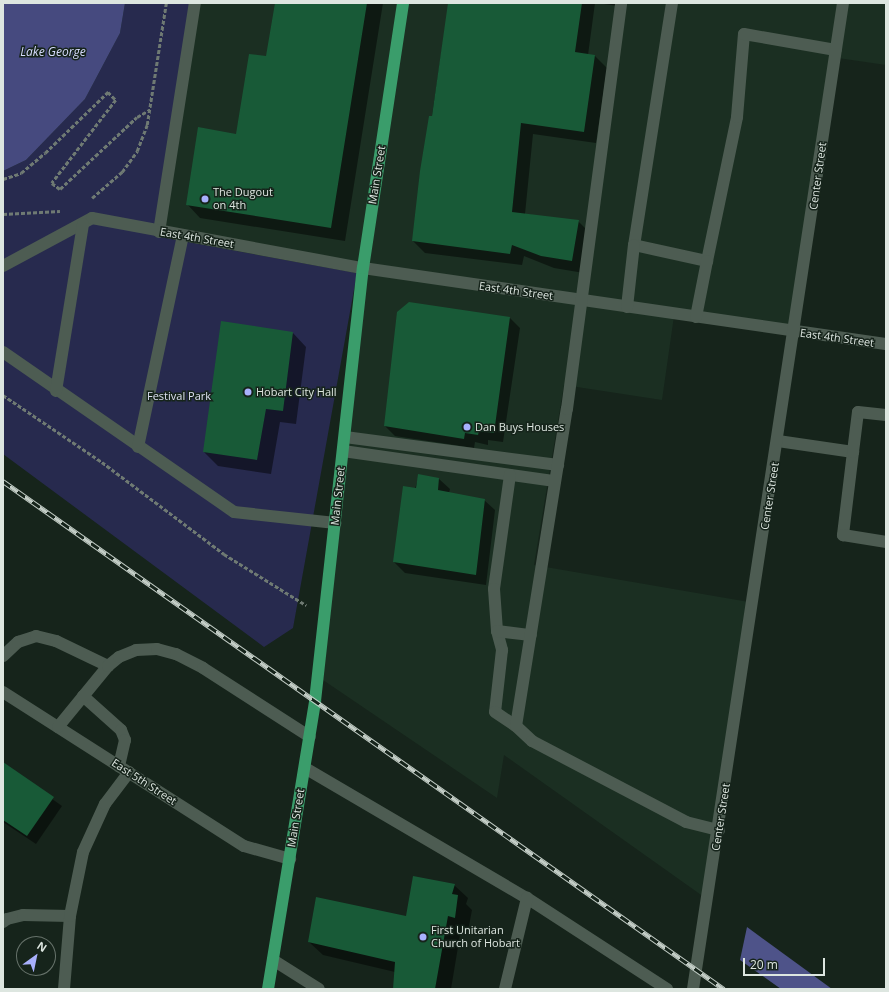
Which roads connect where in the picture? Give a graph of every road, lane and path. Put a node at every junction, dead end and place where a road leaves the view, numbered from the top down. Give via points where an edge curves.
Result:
1 (166, 3) edge
2 (195, 3) edge
3 (403, 3) edge
4 (621, 3) edge
5 (672, 3) edge
6 (843, 3) edge
7 (836, 50) junction
8 (149, 110) junction
9 (3, 179) edge
10 (90, 200) dead end
11 (66, 210) dead end
12 (3, 214) edge
13 (83, 224) junction
14 (153, 231) junction
15 (183, 236) junction
16 (634, 245) junction
17 (707, 261) junction
18 (3, 266) edge
19 (363, 268) junction
20 (581, 300) junction
21 (627, 307) junction
22 (696, 317) junction
23 (795, 332) junction
24 (886, 344) edge
25 (3, 352) edge
26 (56, 391) junction
27 (3, 394) edge
28 (886, 415) edge
29 (345, 437) junction
30 (778, 441) junction
31 (138, 447) junction
32 (343, 452) junction
33 (853, 452) junction
34 (558, 465) junction
35 (510, 475) junction
36 (555, 481) junction
37 (335, 523) junction
38 (886, 542) edge
39 (325, 618) junction
40 (497, 631) junction
41 (531, 636) junction
42 (3, 656) edge
43 (108, 666) junction
44 (3, 692) edge
45 (83, 696) junction
46 (516, 726) junction
47 (58, 727) junction
48 (310, 737) junction
49 (119, 766) junction
50 (305, 768) junction
51 (129, 772) junction
52 (719, 830) junction
53 (290, 859) junction
54 (527, 898) junction
55 (70, 916) junction
56 (3, 922) edge
57 (273, 960) junction
58 (64, 989) edge
59 (268, 989) edge
60 (318, 989) edge
61 (505, 989) edge
62 (668, 989) edge
63 (693, 989) edge

1 - 8 path
2 - 14 street
3 - 19 main road, Main Street
4 - 20 street
5 - 16 street
6 - 7 street, Center Street
7 - 17 street via 744,34 737,117
7 - 23 street, Center Street
8 - 9 path via 137,117 60,189 52,183 116,100 108,92 45,154 21,173
8 - 10 path via 147,125 137,151 122,172
11 - 12 path
13 - 14 street, East 4th Street via 92,218
13 - 18 street, East 4th Street
13 - 26 street
14 - 15 street, East 4th Street
15 - 19 street, East 4th Street
15 - 31 street
16 - 17 street
16 - 21 street
17 - 22 street
19 - 20 street, East 4th Street
19 - 29 main road, Main Street
20 - 21 street, East 4th Street
20 - 34 street
21 - 22 street, East 4th Street
22 - 23 street, East 4th Street
23 - 24 street, East 4th Street
23 - 30 street, Center Street
25 - 26 street
26 - 31 street
27 - 39 path via 102,462 224,554
28 - 33 street via 858,412
29 - 32 main road, Main Street
29 - 34 street
30 - 33 street
30 - 52 street, Center Street
31 - 37 street via 234,512
32 - 35 street
32 - 37 main road, Main Street
33 - 38 street via 842,535
34 - 36 street
35 - 36 street
35 - 40 street via 494,589
36 - 41 street
37 - 39 main road, Main Street
39 - 48 main road, Main Street
40 - 41 street
40 - 46 street via 502,650 501,678 495,712
41 - 46 street
42 - 43 street via 18,642 36,636 56,641
43 - 45 street
43 - 48 street via 136,650 157,649 176,654 203,668
44 - 47 street, East 5th Street
45 - 47 street
45 - 49 street via 121,730 125,740
46 - 52 street via 532,741 686,822
47 - 49 street, East 5th Street
48 - 50 main road, Main Street
49 - 51 street, East 5th Street
50 - 53 main road, Main Street
50 - 54 street
51 - 53 street, East 5th Street via 244,846
51 - 55 street via 105,804 83,852
52 - 63 street, Center Street
53 - 57 main road, Main Street
54 - 61 street
54 - 62 street
55 - 56 street via 23,915
55 - 58 street via 69,958
57 - 59 main road, Main Street
57 - 60 street

